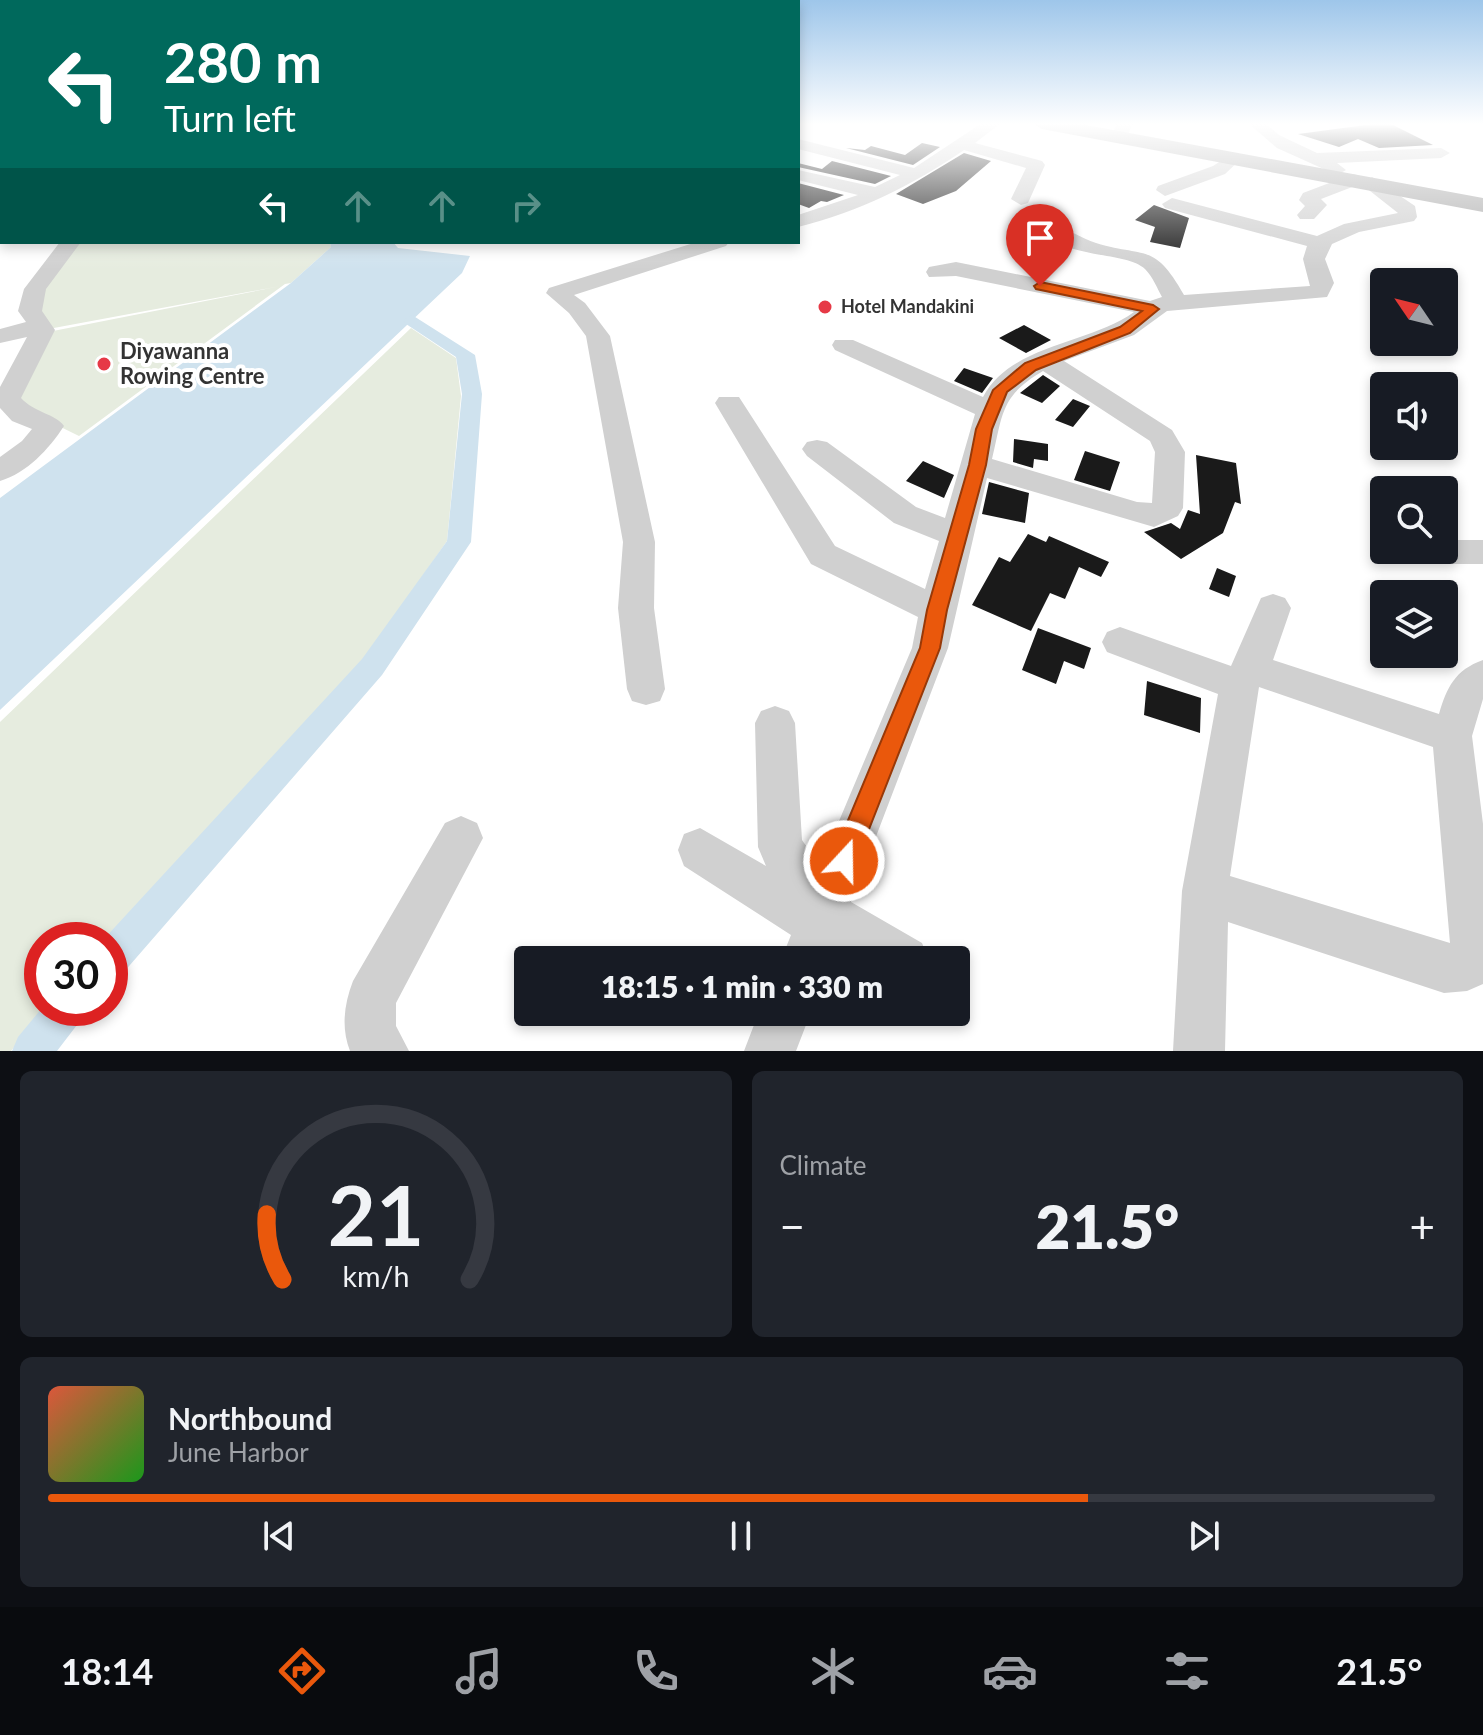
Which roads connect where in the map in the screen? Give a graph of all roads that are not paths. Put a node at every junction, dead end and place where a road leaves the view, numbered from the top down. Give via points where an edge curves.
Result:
1 (909, 172) edge
2 (920, 172) edge
3 (1033, 172) edge
4 (1215, 172) edge
5 (1309, 172) edge
6 (1345, 172) edge
7 (917, 174) junction
8 (800, 175) edge
9 (1363, 182) junction
10 (876, 193) junction
11 (1021, 199) dead end
12 (1483, 205) edge
13 (803, 217) edge
14 (1313, 229) junction
15 (1054, 231) dead end
16 (69, 244) edge
17 (713, 244) edge
18 (937, 272) dead end
19 (1165, 306) junction
20 (40, 326) junction
21 (0, 336) edge
22 (844, 345) dead end
23 (1044, 360) junction
24 (729, 403) dead end
25 (990, 410) junction
26 (817, 449) dead end
27 (977, 465) junction
28 (0, 471) edge
29 (958, 536) junction
30 (1458, 552) edge
31 (1483, 552) edge
32 (1273, 608) dead end
33 (937, 610) junction
34 (1120, 642) dead end
35 (1483, 676) edge
36 (1245, 677) junction
37 (646, 689) dead end
38 (775, 723) dead end
39 (1452, 736) junction
40 (461, 838) dead end
41 (700, 850) dead end
42 (1205, 891) junction
43 (816, 933) edge
44 (859, 946) edge
45 (780, 1026) edge
46 (383, 1051) edge
47 (770, 1051) edge
48 (1199, 1051) edge

1 - 7 street
2 - 7 street
3 - 11 street
4 - 14 street via 1168,197
5 - 9 main road
6 - 9 street
7 - 10 street
8 - 10 street
9 - 12 main road
9 - 14 street via 1310,197 1317,205
9 - 14 street via 1408,210 1407,217
10 - 13 street
14 - 19 street via 1314,258 1323,283 1319,292
15 - 19 street via 1093,249 1142,256 1160,270
16 - 20 street via 35,289 30,311
17 - 37 street via 557,293 577,308 598,336 639,542 636,608
18 - 19 street via 956,269
19 - 23 street via 1125,330
20 - 21 street
20 - 28 street via 43,330 7,399 22,415 50,426 32,448
22 - 25 street
23 - 25 street via 1012,378
23 - 27 street via 1162,436 1170,452 1167,508 1154,516 1136,513
24 - 33 street via 823,555
25 - 27 street
26 - 29 street via 905,515
27 - 29 street
29 - 33 street
30 - 31 street
32 - 36 street
33 - 43 street via 930,648
34 - 36 street
35 - 39 street via 1465,691
36 - 39 street
36 - 42 street
38 - 43 street via 780,847
39 - 42 street via 1474,946 1467,966 1444,968
40 - 46 street via 371,999 370,1036
41 - 43 street
42 - 48 street
43 - 44 street
45 - 47 street

